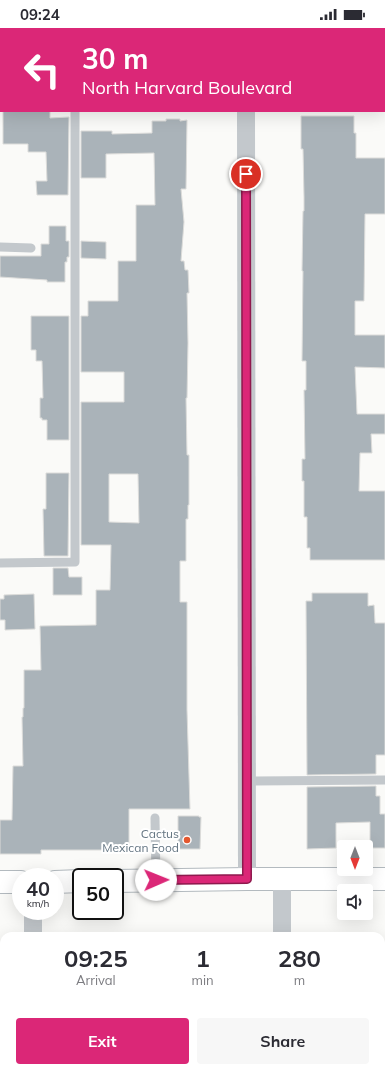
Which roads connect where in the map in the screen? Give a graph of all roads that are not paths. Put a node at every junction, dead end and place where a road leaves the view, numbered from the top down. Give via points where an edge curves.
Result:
1 (75, 112) edge
2 (246, 112) edge
3 (0, 247) edge
4 (31, 248) dead end
5 (0, 563) edge
6 (385, 780) edge
7 (247, 781) junction
8 (155, 818) dead end
9 (247, 879) junction
10 (385, 879) edge
11 (156, 880) junction
12 (282, 880) junction
13 (124, 881) edge
14 (0, 882) edge
15 (12, 882) edge
16 (33, 920) edge
17 (33, 932) edge
18 (282, 932) edge

1 - 5 lane via 75,562
2 - 7 street
3 - 4 lane
6 - 7 lane
7 - 9 street
8 - 11 lane
9 - 11 main road
9 - 12 main road
10 - 12 main road
11 - 13 main road
12 - 18 street
14 - 15 main road
16 - 17 street

